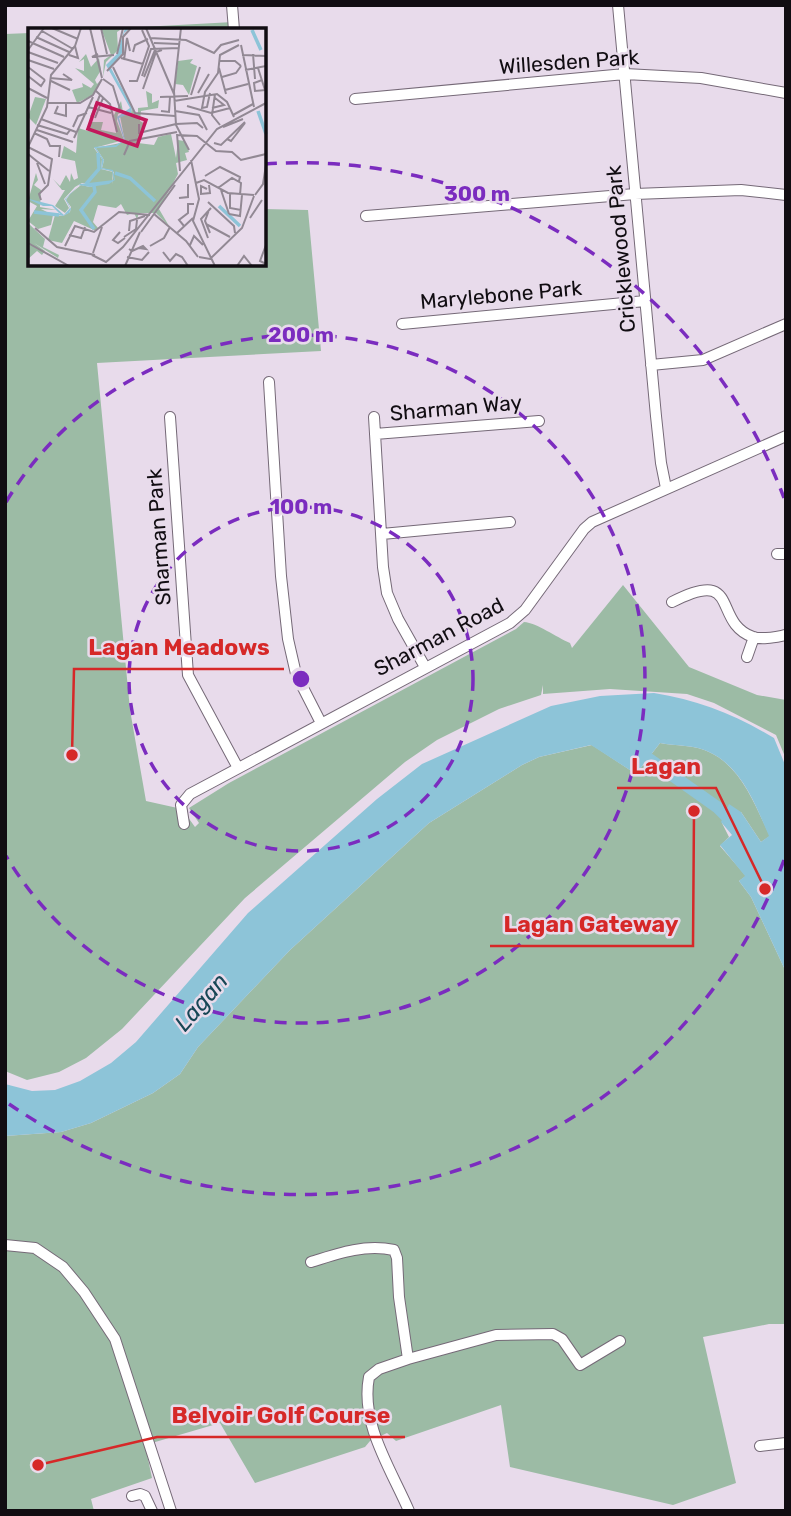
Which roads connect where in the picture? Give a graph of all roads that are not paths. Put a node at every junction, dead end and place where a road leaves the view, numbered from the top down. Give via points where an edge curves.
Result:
1 (232, 5) edge
2 (618, 5) edge
3 (234, 28) edge
4 (625, 74) junction
5 (786, 93) edge
6 (355, 99) dead end
7 (635, 194) junction
8 (786, 195) edge
9 (366, 216) dead end
10 (645, 301) junction
11 (402, 324) dead end
12 (786, 324) edge
13 (651, 365) junction
14 (269, 382) dead end
15 (170, 416) dead end
16 (374, 417) dead end
17 (539, 421) dead end
18 (375, 434) junction
19 (786, 436) edge
20 (666, 488) junction
21 (510, 522) dead end
22 (382, 534) junction
23 (673, 602) dead end
24 (786, 635) edge
25 (754, 638) junction
26 (747, 657) dead end
27 (425, 667) junction
28 (321, 723) junction
29 (238, 768) junction
30 (184, 824) dead end
31 (5, 1245) edge
32 (311, 1262) dead end
33 (620, 1341) dead end
34 (408, 1359) junction
35 (786, 1443) edge
36 (760, 1446) dead end
37 (132, 1496) dead end
38 (152, 1511) edge
39 (171, 1511) edge
40 (409, 1511) edge

1 - 3 street
2 - 4 street, Cricklewood Park
4 - 5 street, Willesden Park via 701,78
4 - 6 street, Willesden Park
4 - 7 street, Cricklewood Park
7 - 8 street via 741,190
7 - 9 street
7 - 10 street, Cricklewood Park
10 - 11 street, Marylebone Park
10 - 13 street, Cricklewood Park
12 - 13 street via 703,360
13 - 20 street, Cricklewood Park
14 - 28 street via 288,639 296,674
15 - 29 street, Sharman Park via 188,675
16 - 18 street
17 - 18 street, Sharman Way
18 - 22 street
19 - 20 street, Sharman Road
20 - 27 street, Sharman Road via 592,522 519,617
21 - 22 street
22 - 27 street via 387,593
23 - 25 street via 700,589 713,591 723,599 737,625
24 - 25 street
25 - 26 street
27 - 28 street, Sharman Road
28 - 29 street, Sharman Road
29 - 30 street, Sharman Road via 184,800
31 - 39 street via 35,1248 62,1267 115,1339
32 - 34 street via 355,1249 394,1250
33 - 34 street via 580,1366 562,1339 543,1333 496,1335
34 - 40 street via 369,1377 366,1394 376,1438
35 - 36 street
37 - 38 street via 145,1496

